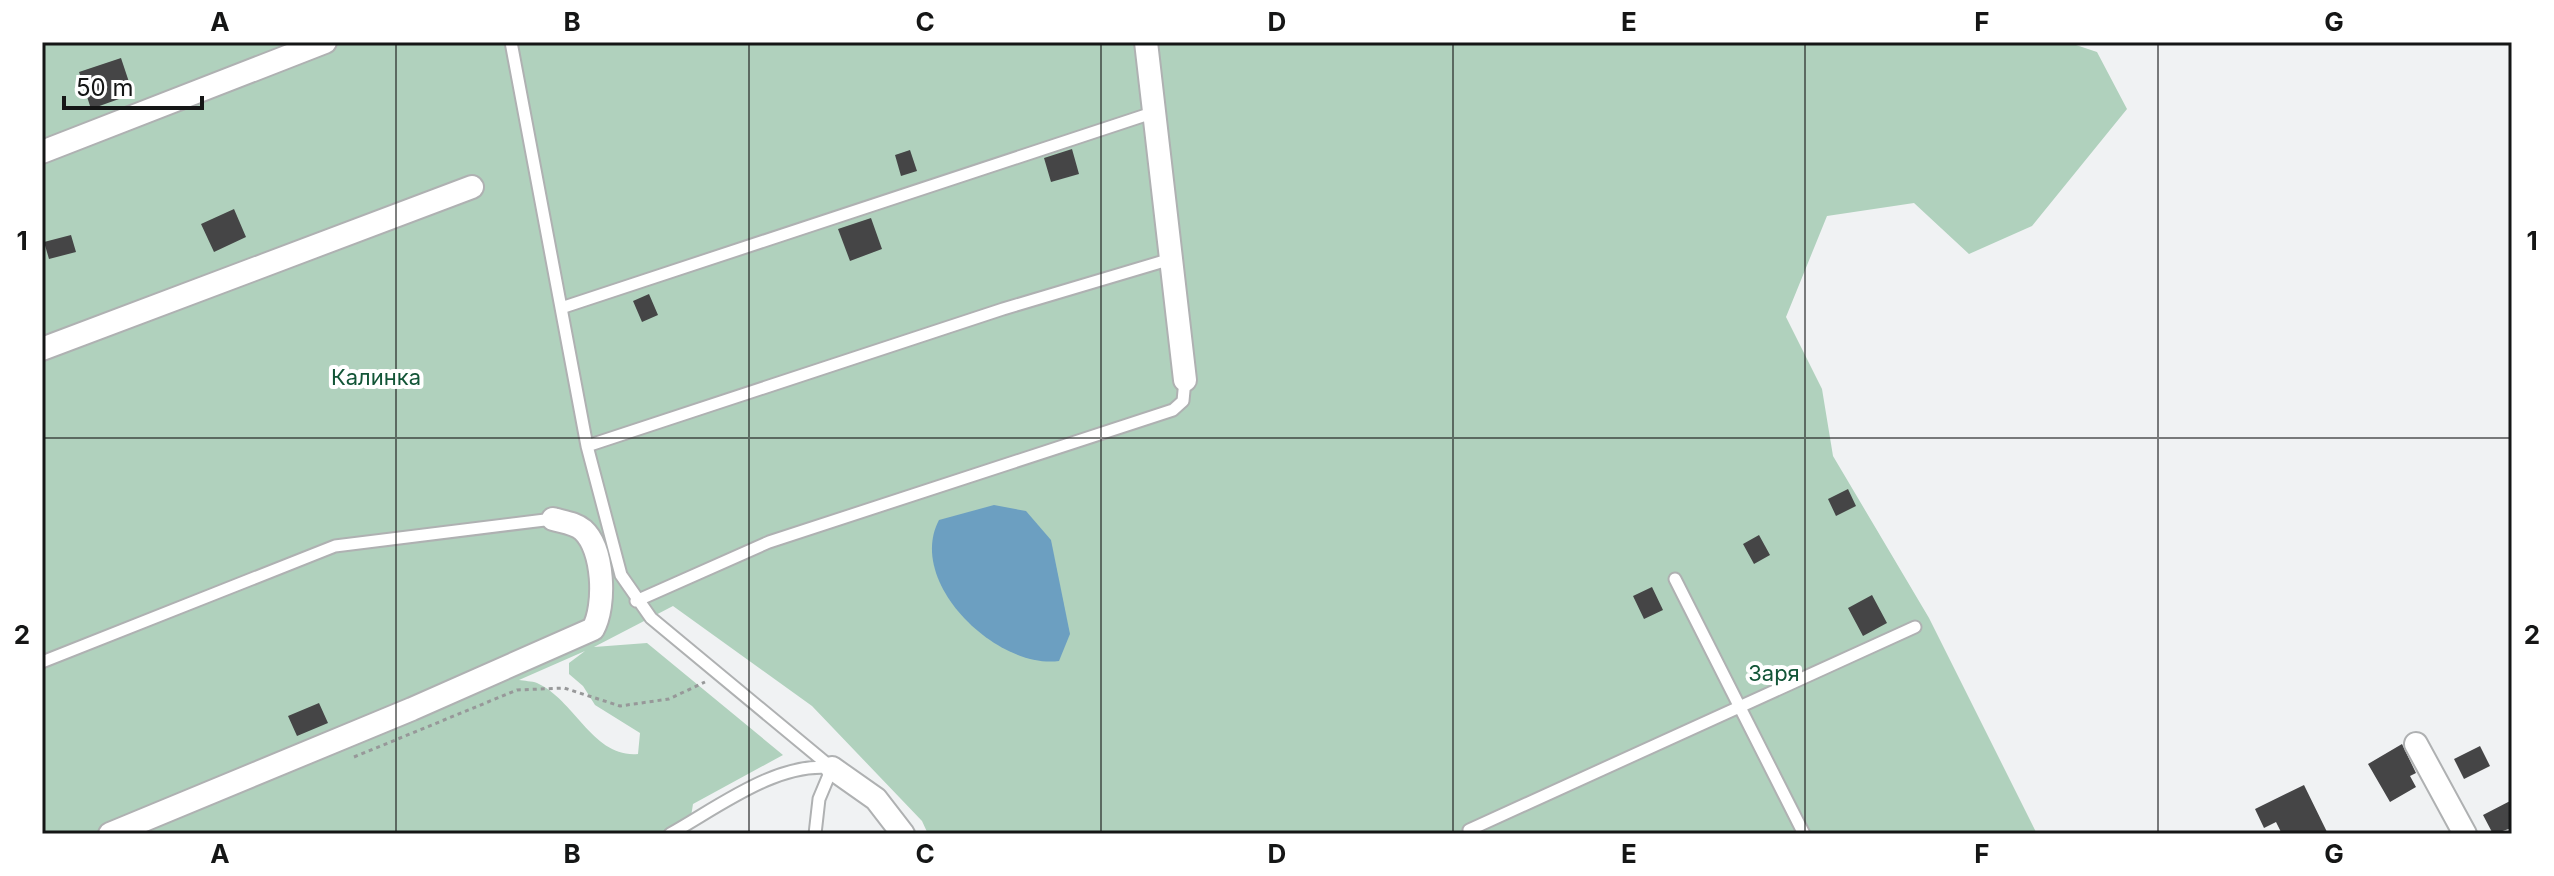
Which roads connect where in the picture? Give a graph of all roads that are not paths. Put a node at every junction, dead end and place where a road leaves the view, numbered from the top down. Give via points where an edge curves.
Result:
1 (325, 42) edge
2 (511, 42) edge
3 (1146, 42) edge
4 (1155, 112) junction
5 (42, 152) edge
6 (472, 187) dead end
7 (1171, 259) junction
8 (561, 308) junction
9 (42, 349) edge
10 (1185, 380) joint
11 (587, 446) junction
12 (553, 519) joint
13 (1675, 579) dead end
14 (636, 601) junction
15 (1915, 627) dead end
16 (42, 662) edge
17 (1740, 708) junction
18 (2416, 744) dead end
19 (832, 768) junction
20 (1469, 830) dead end
21 (110, 834) edge
22 (670, 834) edge
23 (815, 834) edge
24 (903, 834) edge
25 (1804, 834) edge
26 (2465, 834) edge

1 - 5 street
2 - 8 lane
3 - 4 street
4 - 7 street
4 - 8 lane
6 - 9 street
7 - 10 street
7 - 11 lane
8 - 11 lane
10 - 14 lane via 1183,401 1173,410 769,542
11 - 14 lane via 621,575
12 - 16 lane via 335,546
12 - 21 street via 583,531 591,542 603,594 593,629
13 - 17 lane
14 - 19 lane
15 - 17 lane
17 - 20 lane
17 - 25 lane
18 - 26 street
19 - 22 lane via 779,774
19 - 23 lane via 819,799
19 - 24 street via 876,799

